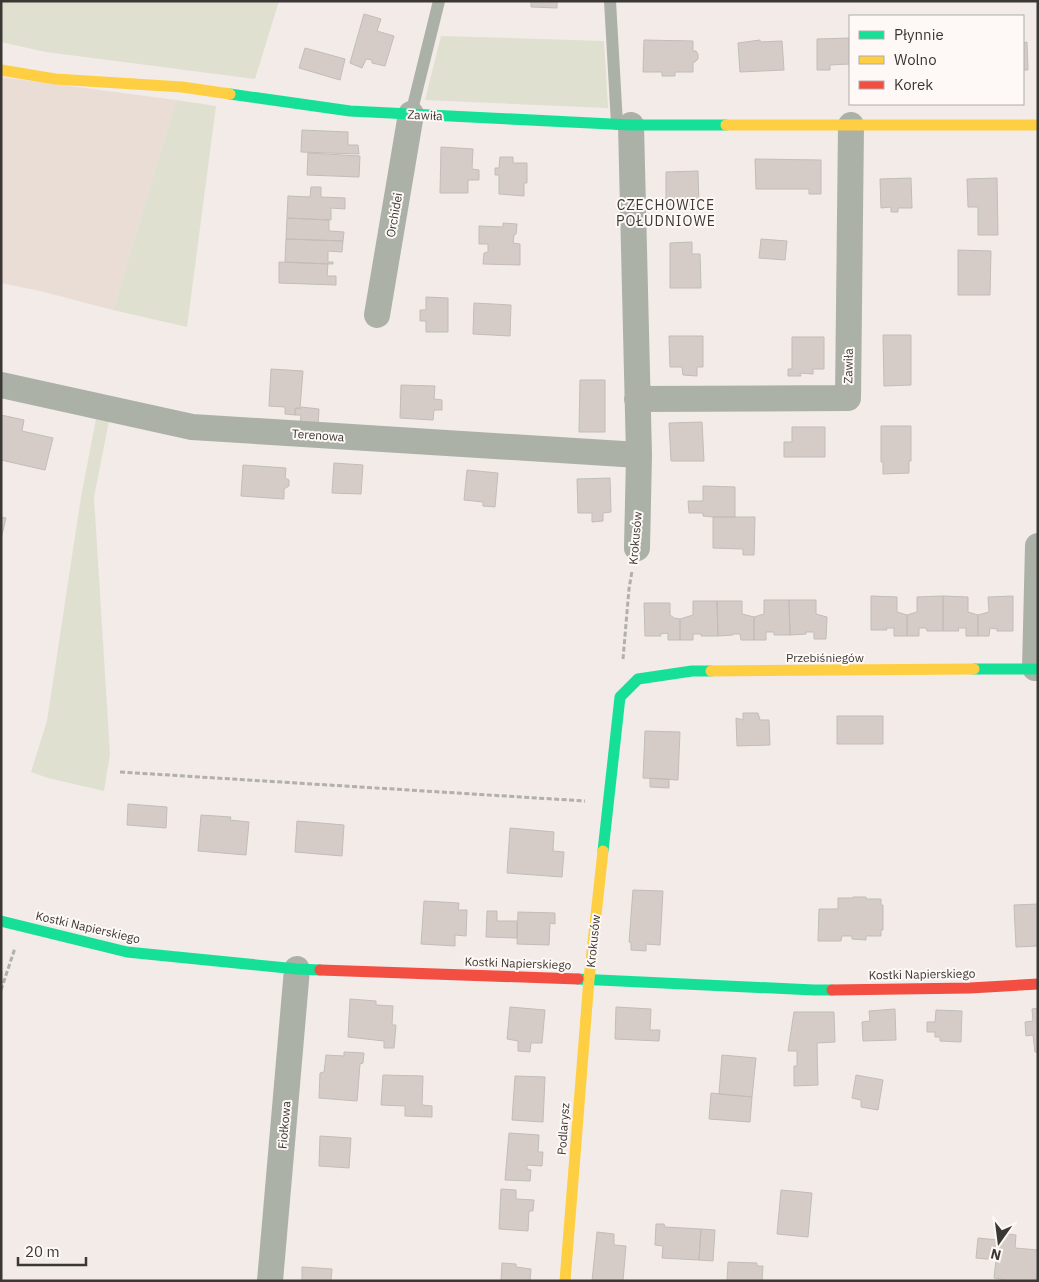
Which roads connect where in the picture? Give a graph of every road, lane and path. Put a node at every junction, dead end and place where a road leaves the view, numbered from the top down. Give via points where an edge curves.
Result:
1 (439, 1) edge
2 (610, 1) edge
3 (1, 70) edge
4 (410, 114) junction
5 (1038, 124) edge
6 (624, 125) junction
7 (851, 125) junction
8 (377, 315) dead end
9 (1, 386) edge
10 (637, 399) junction
11 (639, 455) junction
12 (1038, 546) edge
13 (637, 548) joint
14 (1036, 668) edge
15 (620, 697) junction
16 (120, 772) dead end
17 (608, 803) junction
18 (1, 921) edge
19 (22, 926) junction
20 (297, 969) junction
21 (589, 979) junction
22 (1038, 984) edge
23 (1, 990) edge
24 (270, 1281) edge
25 (565, 1281) edge

1 - 4 lane
2 - 6 lane
3 - 4 street, Zawiła via 55,79 182,88 350,111
4 - 6 street, Zawiła
4 - 8 street, Orchidei
5 - 7 street, Zawiła
6 - 7 street, Zawiła
6 - 10 street, Krokusów
7 - 10 street, Zawiła via 848,398
9 - 11 street, Terenowa via 192,427
10 - 11 street, Krokusów
11 - 13 street, Krokusów
12 - 14 street
13 - 15 path, Krokusów via 629,589
14 - 15 street, Przebiśniegów via 692,671 638,679
15 - 17 street, Krokusów
16 - 17 path
17 - 21 street, Krokusów
18 - 19 street, Kostki Napierskiego
19 - 20 street, Kostki Napierskiego via 127,952
19 - 23 path
20 - 21 street, Kostki Napierskiego
20 - 24 street, Fiołkowa
21 - 22 street, Kostki Napierskiego via 814,990
21 - 25 street, Podlarysz

